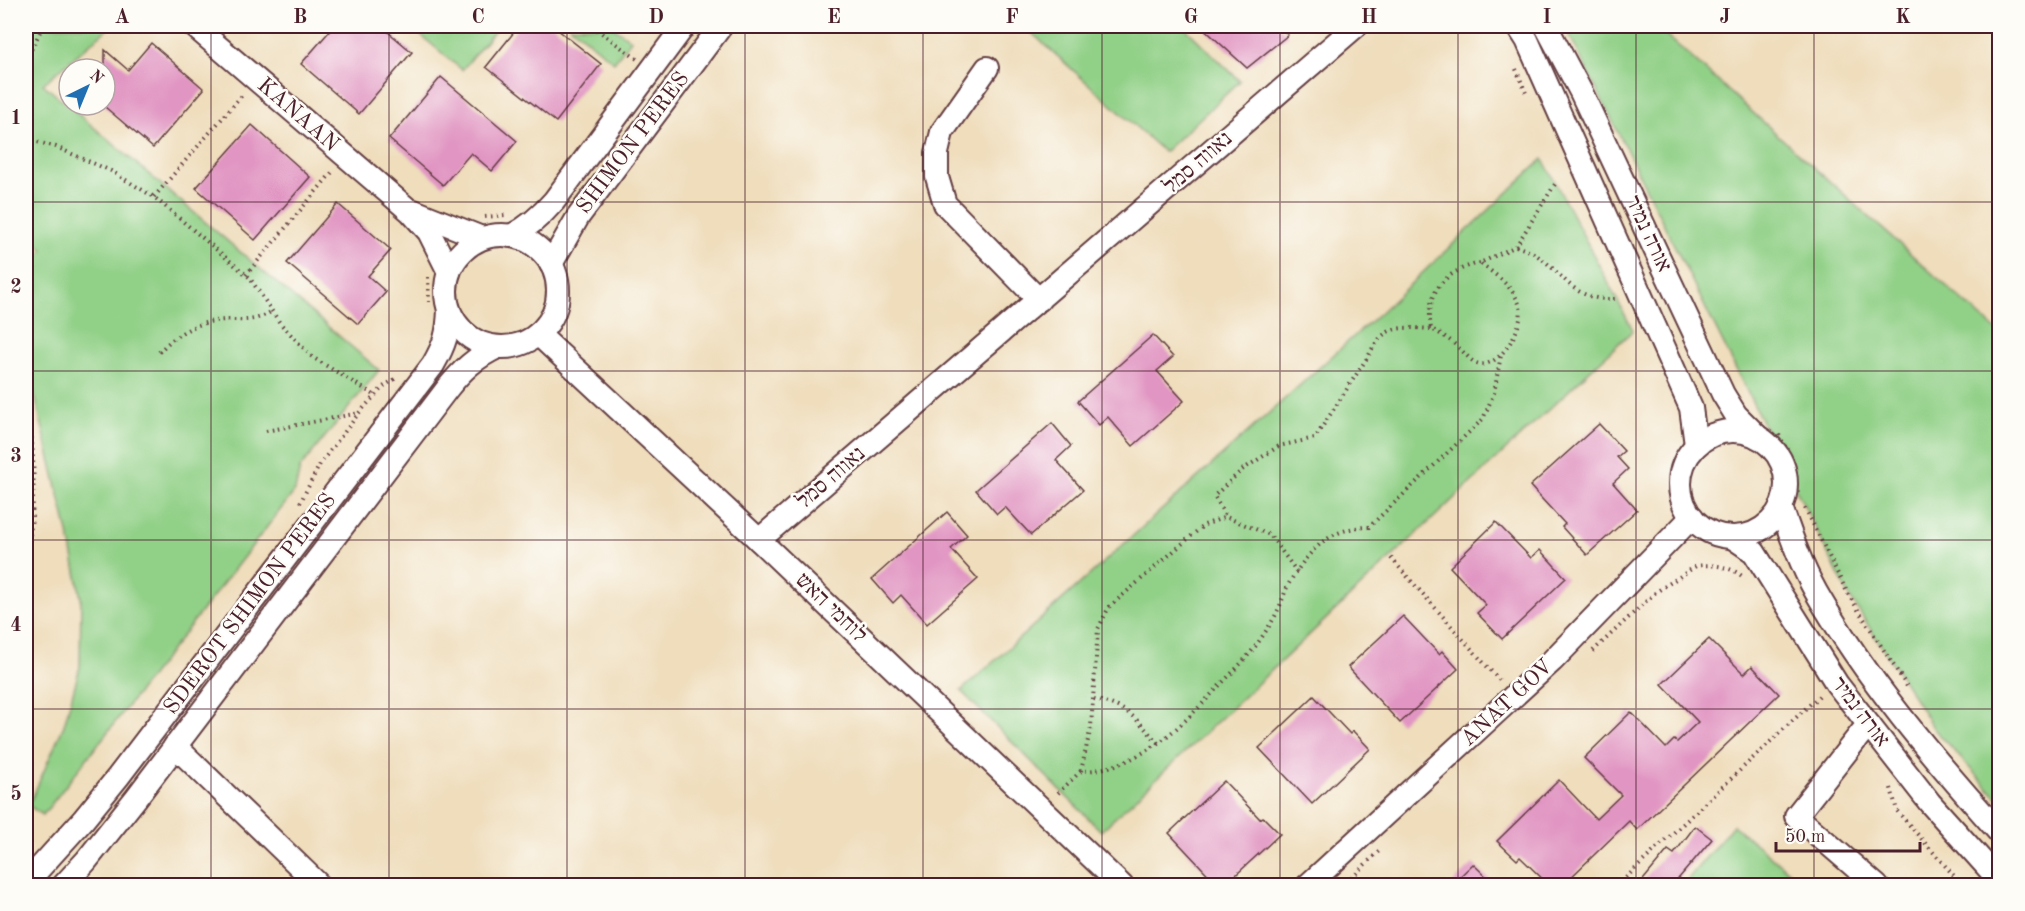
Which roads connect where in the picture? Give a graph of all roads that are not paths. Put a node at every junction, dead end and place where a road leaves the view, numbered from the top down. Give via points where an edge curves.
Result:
1 (194, 26) edge
2 (684, 26) edge
3 (721, 26) edge
4 (1356, 26) edge
5 (1518, 26) edge
6 (1546, 26) edge
7 (987, 69) dead end
8 (402, 205) junction
9 (510, 225) junction
10 (482, 238) junction
11 (551, 264) junction
12 (449, 272) junction
13 (1039, 300) junction
14 (439, 310) junction
15 (538, 334) junction
16 (498, 346) junction
17 (1758, 436) junction
18 (1696, 445) junction
19 (1781, 507) junction
20 (1692, 517) junction
21 (1732, 537) junction
22 (759, 540) junction
23 (1870, 726) junction
24 (175, 746) junction
25 (2000, 833) edge
26 (2000, 881) edge
27 (26, 883) edge
28 (1311, 884) edge
29 (63, 885) edge
30 (320, 885) edge
31 (1122, 885) edge
32 (1877, 885) edge

1 - 8 street, KANAAN
2 - 9 street, SHIMON PERES via 643,60 542,215 526,229
3 - 11 street, SHIMON PERES via 578,217
4 - 13 street, נאווה סמל
5 - 18 street, אורה נמיר via 1691,408
6 - 17 street, אורה נמיר via 1723,394 1736,415
7 - 13 street via 942,132 937,177 945,204
8 - 10 street, KANAAN
8 - 12 street, KANAAN via 429,232
9 - 10 street
9 - 11 street
10 - 12 street via 462,250
11 - 15 street via 558,293 549,321
12 - 14 street
13 - 22 street, נאווה סמל
14 - 16 street via 474,339
14 - 27 street, SDEROT SHIMON PERES via 448,332 433,365 118,777
15 - 16 street via 527,341
15 - 22 street, לוחמי האש
16 - 24 street, SDEROT SHIMON PERES via 468,365 447,389
17 - 18 street via 1732,430 1718,432
17 - 19 street via 1769,444 1784,467 1786,494
18 - 20 street via 1687,456 1680,481 1681,494
19 - 21 street via 1762,529
19 - 25 street, אורה נמיר via 1816,591 1869,674
20 - 21 street via 1703,528
20 - 28 street, ANAT GOV via 1552,661
21 - 23 street, אורה נמיר via 1754,552 1837,684
22 - 31 street, לוחמי האש
23 - 26 street, אורה נמיר via 1930,803
23 - 32 street via 1796,816
24 - 29 street, SDEROT SHIMON PERES
24 - 30 street

